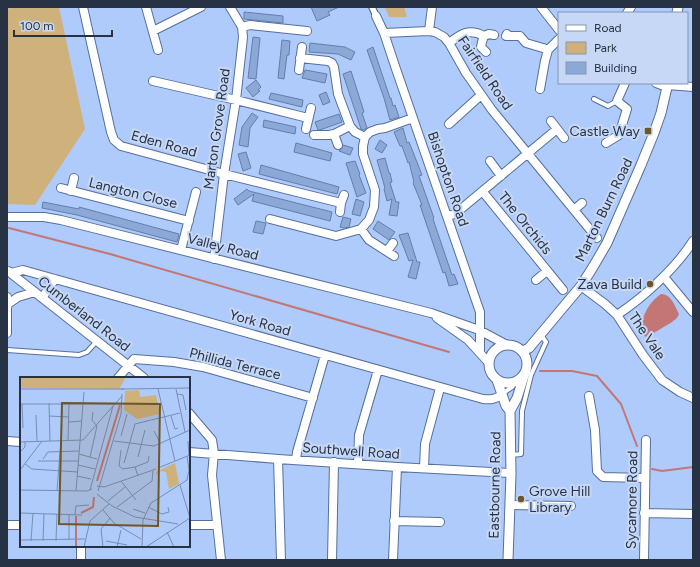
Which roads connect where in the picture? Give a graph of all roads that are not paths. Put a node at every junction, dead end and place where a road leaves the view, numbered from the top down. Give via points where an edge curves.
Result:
1 (84, 7) edge
2 (146, 7) edge
3 (201, 7) edge
4 (230, 7) edge
5 (372, 7) edge
6 (432, 7) edge
7 (542, 7) edge
8 (376, 16) joint
9 (242, 27) junction
10 (558, 29) edge
11 (153, 31) junction
12 (307, 31) dead end
13 (429, 31) junction
14 (384, 33) junction
15 (506, 34) dead end
16 (494, 35) dead end
17 (484, 36) junction
18 (558, 40) edge
19 (449, 43) junction
20 (302, 46) dead end
21 (158, 50) dead end
22 (548, 50) junction
23 (486, 52) dead end
24 (300, 58) junction
25 (299, 70) dead end
26 (152, 81) dead end
27 (625, 84) edge
28 (668, 85) edge
29 (693, 87) edge
30 (540, 89) dead end
31 (481, 95) junction
32 (594, 99) dead end
33 (236, 100) junction
34 (617, 101) junction
35 (311, 108) dead end
36 (308, 118) junction
37 (414, 118) junction
38 (551, 121) dead end
39 (449, 124) dead end
40 (350, 126) junction
41 (306, 129) dead end
42 (557, 129) junction
43 (334, 134) junction
44 (314, 135) dead end
45 (365, 137) junction
46 (564, 138) dead end
47 (606, 143) dead end
48 (338, 145) dead end
49 (527, 154) junction
50 (490, 161) dead end
51 (224, 174) junction
52 (501, 176) junction
53 (74, 178) dead end
54 (61, 188) dead end
55 (71, 191) junction
56 (196, 192) dead end
57 (483, 192) junction
58 (582, 203) dead end
59 (574, 210) junction
60 (340, 212) dead end
61 (7, 216) edge
62 (448, 216) junction
63 (270, 219) dead end
64 (189, 220) junction
65 (361, 229) junction
66 (597, 238) dead end
67 (693, 241) edge
68 (393, 243) dead end
69 (181, 250) junction
70 (214, 259) junction
71 (9, 271) edge
72 (547, 271) junction
73 (664, 277) junction
74 (55, 279) junction
75 (536, 280) dead end
76 (581, 286) junction
77 (563, 290) dead end
78 (35, 292) junction
79 (42, 298) junction
80 (7, 300) edge
81 (693, 312) edge
82 (431, 313) junction
83 (617, 315) junction
84 (480, 330) junction
85 (7, 333) edge
86 (540, 335) junction
87 (97, 341) junction
88 (507, 345) junction
89 (7, 350) edge
90 (523, 351) junction
91 (480, 353) junction
92 (325, 355) junction
93 (490, 363) junction
94 (128, 366) junction
95 (378, 370) junction
96 (524, 376) junction
97 (119, 377) edge
98 (143, 377) edge
99 (497, 380) junction
100 (440, 388) junction
101 (502, 394) junction
102 (589, 396) dead end
103 (313, 398) junction
104 (693, 398) edge
105 (510, 411) junction
106 (190, 414) edge
107 (646, 440) dead end
108 (7, 441) edge
109 (20, 442) edge
110 (190, 452) edge
111 (214, 453) junction
112 (511, 455) junction
113 (278, 459) junction
114 (296, 460) junction
115 (334, 462) junction
116 (358, 464) junction
117 (397, 467) junction
118 (424, 468) junction
119 (510, 473) junction
120 (645, 478) junction
121 (510, 505) junction
122 (571, 506) dead end
123 (644, 513) junction
124 (693, 514) edge
125 (394, 521) junction
126 (440, 522) dead end
127 (7, 525) edge
128 (20, 525) edge
129 (190, 525) edge
130 (216, 525) junction
131 (81, 547) edge
132 (81, 560) edge
133 (221, 560) edge
134 (281, 560) edge
135 (332, 560) edge
136 (393, 560) edge
137 (508, 560) edge
138 (644, 560) edge

1 - 51 street, Eden Road via 114,140 121,146
2 - 11 street
3 - 11 street
4 - 9 street
5 - 8 street
6 - 13 street
7 - 10 street
8 - 14 street, Bishopton Road
9 - 12 street via 250,25
9 - 33 street, Marton Grove Road
11 - 21 street
13 - 14 street, Fairfield Road
13 - 19 street, Fairfield Road via 444,37
14 - 37 street, Bishopton Road
15 - 22 street via 520,36 526,43
16 - 17 street
17 - 19 street via 479,33 463,33
17 - 23 street via 481,47
18 - 22 street
19 - 31 street, Fairfield Road
20 - 24 street
22 - 30 street
24 - 25 street
24 - 40 street via 332,63 338,94
26 - 33 street
27 - 34 street
28 - 29 street
28 - 76 street, Marton Burn Road via 661,113 641,166 607,243
31 - 39 street
31 - 49 street, Fairfield Road
32 - 34 lane via 608,106
33 - 36 street
33 - 51 street, Marton Grove Road
34 - 47 street via 627,109 619,135
35 - 36 street
36 - 41 street
37 - 45 street via 370,132
37 - 62 street, Bishopton Road
38 - 42 street
40 - 43 street
40 - 45 street
42 - 46 street
42 - 49 street
43 - 44 street
43 - 48 street
45 - 65 street via 363,154 374,190 374,207 369,220
49 - 52 street
49 - 59 street, Fairfield Road
50 - 52 street
51 - 60 street, Eden Road via 342,199
51 - 70 street, Marton Grove Road
52 - 57 street
53 - 55 street, Langton Close
54 - 55 street, Langton Close
55 - 64 street, Langton Close
56 - 64 street, Langton Close
57 - 62 street via 455,214
57 - 72 street, The Orchids
58 - 59 street
59 - 66 street, Fairfield Road
61 - 69 street, Valley Road via 61,220
62 - 84 street, Bishopton Road via 480,312
63 - 65 street via 279,225 336,236
64 - 69 street, Langton Close
65 - 68 street via 369,240 390,254
67 - 73 street
69 - 70 street, Valley Road
70 - 82 street, Valley Road
71 - 74 street, York Road via 23,270
71 - 78 street, Cumberland Road
72 - 75 street, The Orchids
72 - 77 street, The Orchids
73 - 81 street
73 - 83 street
74 - 79 street
74 - 92 street, York Road
76 - 83 street, The Vale
76 - 86 street, Marton Burn Road
78 - 79 street, Cumberland Road
78 - 80 street
79 - 87 street, Cumberland Road
80 - 85 street
82 - 84 street, Valley Road
82 - 91 street, Valley Road via 468,340
83 - 104 street, The Vale via 662,380
84 - 88 street, Valley Road
84 - 91 street, Bishopton Road
86 - 90 street, Marton Burn Road
86 - 96 lane via 546,342
87 - 89 lane via 87,352 79,355
87 - 94 street, Cumberland Road
88 - 90 street
88 - 93 street via 493,353
90 - 96 street via 527,362
91 - 93 street, Valley Road
92 - 95 street, York Road
92 - 103 street
93 - 99 street via 491,372
94 - 97 street
94 - 98 street, Cumberland Road
94 - 103 street, Phillida Terrace via 134,359 203,367
95 - 100 street, York Road
95 - 116 street via 360,435
96 - 99 street via 507,383
96 - 101 lane
96 - 105 street
96 - 112 lane via 521,454
99 - 101 street
100 - 101 street, York Road via 490,400
100 - 118 street via 425,444
101 - 105 street
102 - 120 street via 595,430 597,472 603,477
103 - 114 street
105 - 112 street, Eastbourne Road
106 - 111 street via 212,440
107 - 120 street, Sycamore Road
108 - 109 street
110 - 111 street, Southwell Road
111 - 113 street, Southwell Road
111 - 130 street via 212,475
112 - 119 street, Eastbourne Road
113 - 114 street, Southwell Road
113 - 134 street
114 - 115 street, Southwell Road
115 - 116 street, Southwell Road
115 - 135 street
116 - 117 street, Southwell Road
117 - 118 street, Southwell Road
117 - 125 street
118 - 119 street, Southwell Road
119 - 121 street, Eastbourne Road
120 - 123 street, Sycamore Road
121 - 122 street
121 - 137 street, Eastbourne Road
123 - 124 street
123 - 138 street, Sycamore Road
125 - 126 street
125 - 136 street
127 - 128 street
129 - 130 street
130 - 133 street
131 - 132 street

